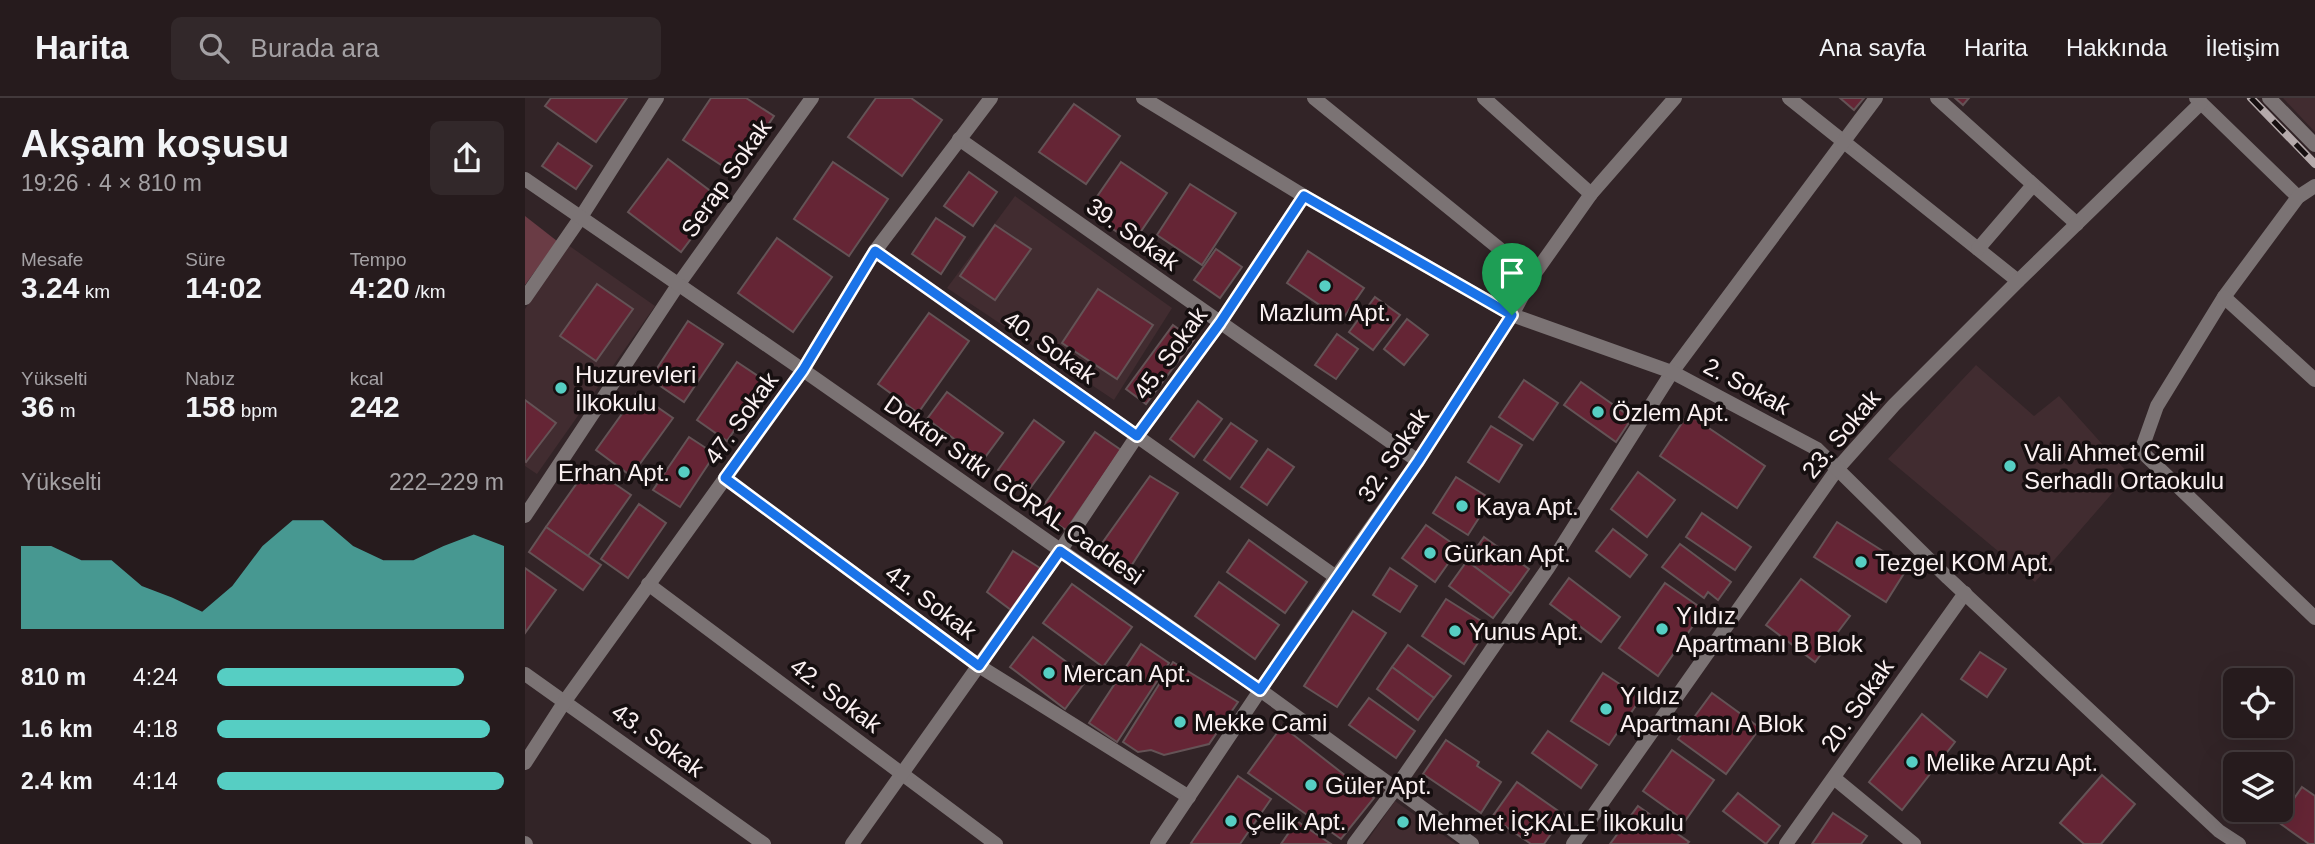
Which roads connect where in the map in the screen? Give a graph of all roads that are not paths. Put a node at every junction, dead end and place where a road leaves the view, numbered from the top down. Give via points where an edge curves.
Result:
1 (657, 98) edge
2 (811, 98) edge
3 (991, 98) edge
4 (1143, 98) edge
5 (1314, 98) edge
6 (1484, 98) edge
7 (1675, 98) edge
8 (1789, 98) edge
9 (1876, 98) edge
10 (1937, 98) edge
11 (2269, 98) edge
12 (2199, 100) edge
13 (959, 139) junction
14 (1843, 142) junction
15 (2315, 145) edge
16 (525, 179) edge
17 (2033, 185) junction
18 (2315, 187) edge
19 (1591, 194) junction
20 (1304, 196) junction
21 (2298, 197) junction
22 (581, 217) junction
23 (2077, 224) junction
24 (1978, 248) junction
25 (875, 251) junction
26 (1533, 276) junction
27 (2018, 281) junction
28 (678, 285) junction
29 (2224, 297) junction
30 (525, 298) edge
31 (1512, 315) junction
32 (1220, 323) junction
33 (803, 370) junction
34 (1672, 372) junction
35 (2315, 380) edge
36 (1137, 436) junction
37 (1418, 461) junction
38 (1838, 468) junction
39 (725, 478) junction
40 (531, 494) edge
41 (525, 516) edge
42 (1060, 551) junction
43 (1336, 577) junction
44 (648, 584) junction
45 (1965, 593) junction
46 (2315, 618) edge
47 (979, 666) junction
48 (525, 674) edge
49 (1260, 690) junction
50 (565, 701) junction
51 (525, 763) edge
52 (903, 773) junction
53 (1834, 778) junction
54 (1395, 789) junction
55 (1189, 797) junction
56 (764, 844) edge
57 (852, 844) edge
58 (996, 844) edge
59 (1157, 844) edge
60 (1354, 844) edge
61 (1472, 844) edge
62 (1573, 844) edge
63 (1786, 844) edge
64 (1914, 844) edge
65 (2239, 844) edge

1 - 22 street
2 - 28 street, Serap Sokak
3 - 13 street, 47. Sokak
4 - 20 street, 2. Sokak
5 - 26 street
6 - 19 street
7 - 19 street, 32. Sokak
8 - 14 street
9 - 14 street
10 - 17 street
11 - 15 street
12 - 21 street
12 - 23 street, 23. Sokak
13 - 25 street, 47. Sokak
13 - 32 street, 39. Sokak
14 - 24 street
14 - 34 street
16 - 22 street, Doktor Sıtkı GÖRAL Caddesi
17 - 23 street
17 - 24 street
18 - 21 street
19 - 26 street, 32. Sokak
20 - 31 street, 2. Sokak
20 - 32 street, 45. Sokak
21 - 29 street
22 - 28 street, Doktor Sıtkı GÖRAL Caddesi
22 - 30 street
23 - 27 street, 23. Sokak
24 - 27 street
25 - 33 street, 47. Sokak
25 - 36 street, 40. Sokak
26 - 31 street, 32. Sokak
27 - 38 street, 23. Sokak
28 - 33 street, Doktor Sıtkı GÖRAL Caddesi
28 - 40 street, Serap Sokak
29 - 35 street
29 - 46 street via 2157,406 2141,451
31 - 34 street, 2. Sokak
31 - 37 street, 32. Sokak
32 - 36 street, 45. Sokak
32 - 37 street, 39. Sokak
33 - 39 street, 47. Sokak
33 - 42 street, Doktor Sıtkı GÖRAL Caddesi
34 - 38 street, 2. Sokak via 1817,449
34 - 54 street via 1548,568
36 - 42 street, 45. Sokak
36 - 43 street, 40. Sokak
37 - 43 street, 32. Sokak
38 - 45 street, 2. Sokak
38 - 62 street, 23. Sokak
39 - 44 street, 47. Sokak
39 - 47 street, 41. Sokak
40 - 41 street, Serap Sokak
42 - 47 street, 45. Sokak
42 - 49 street, Doktor Sıtkı GÖRAL Caddesi
43 - 49 street, 32. Sokak
44 - 50 street, 47. Sokak
44 - 52 street, 42. Sokak
45 - 53 street, 20. Sokak
45 - 65 street, 2. Sokak via 2219,831
47 - 52 street, 45. Sokak
47 - 55 street, 41. Sokak
48 - 50 street, 43. Sokak
49 - 54 street, Doktor Sıtkı GÖRAL Caddesi
49 - 55 street, 32. Sokak
50 - 51 street, 47. Sokak
50 - 56 street, 43. Sokak
52 - 57 street, 45. Sokak
52 - 58 street, 42. Sokak
53 - 63 street, 20. Sokak
53 - 64 street
54 - 60 street
54 - 61 street, Doktor Sıtkı GÖRAL Caddesi
55 - 59 street, 32. Sokak

